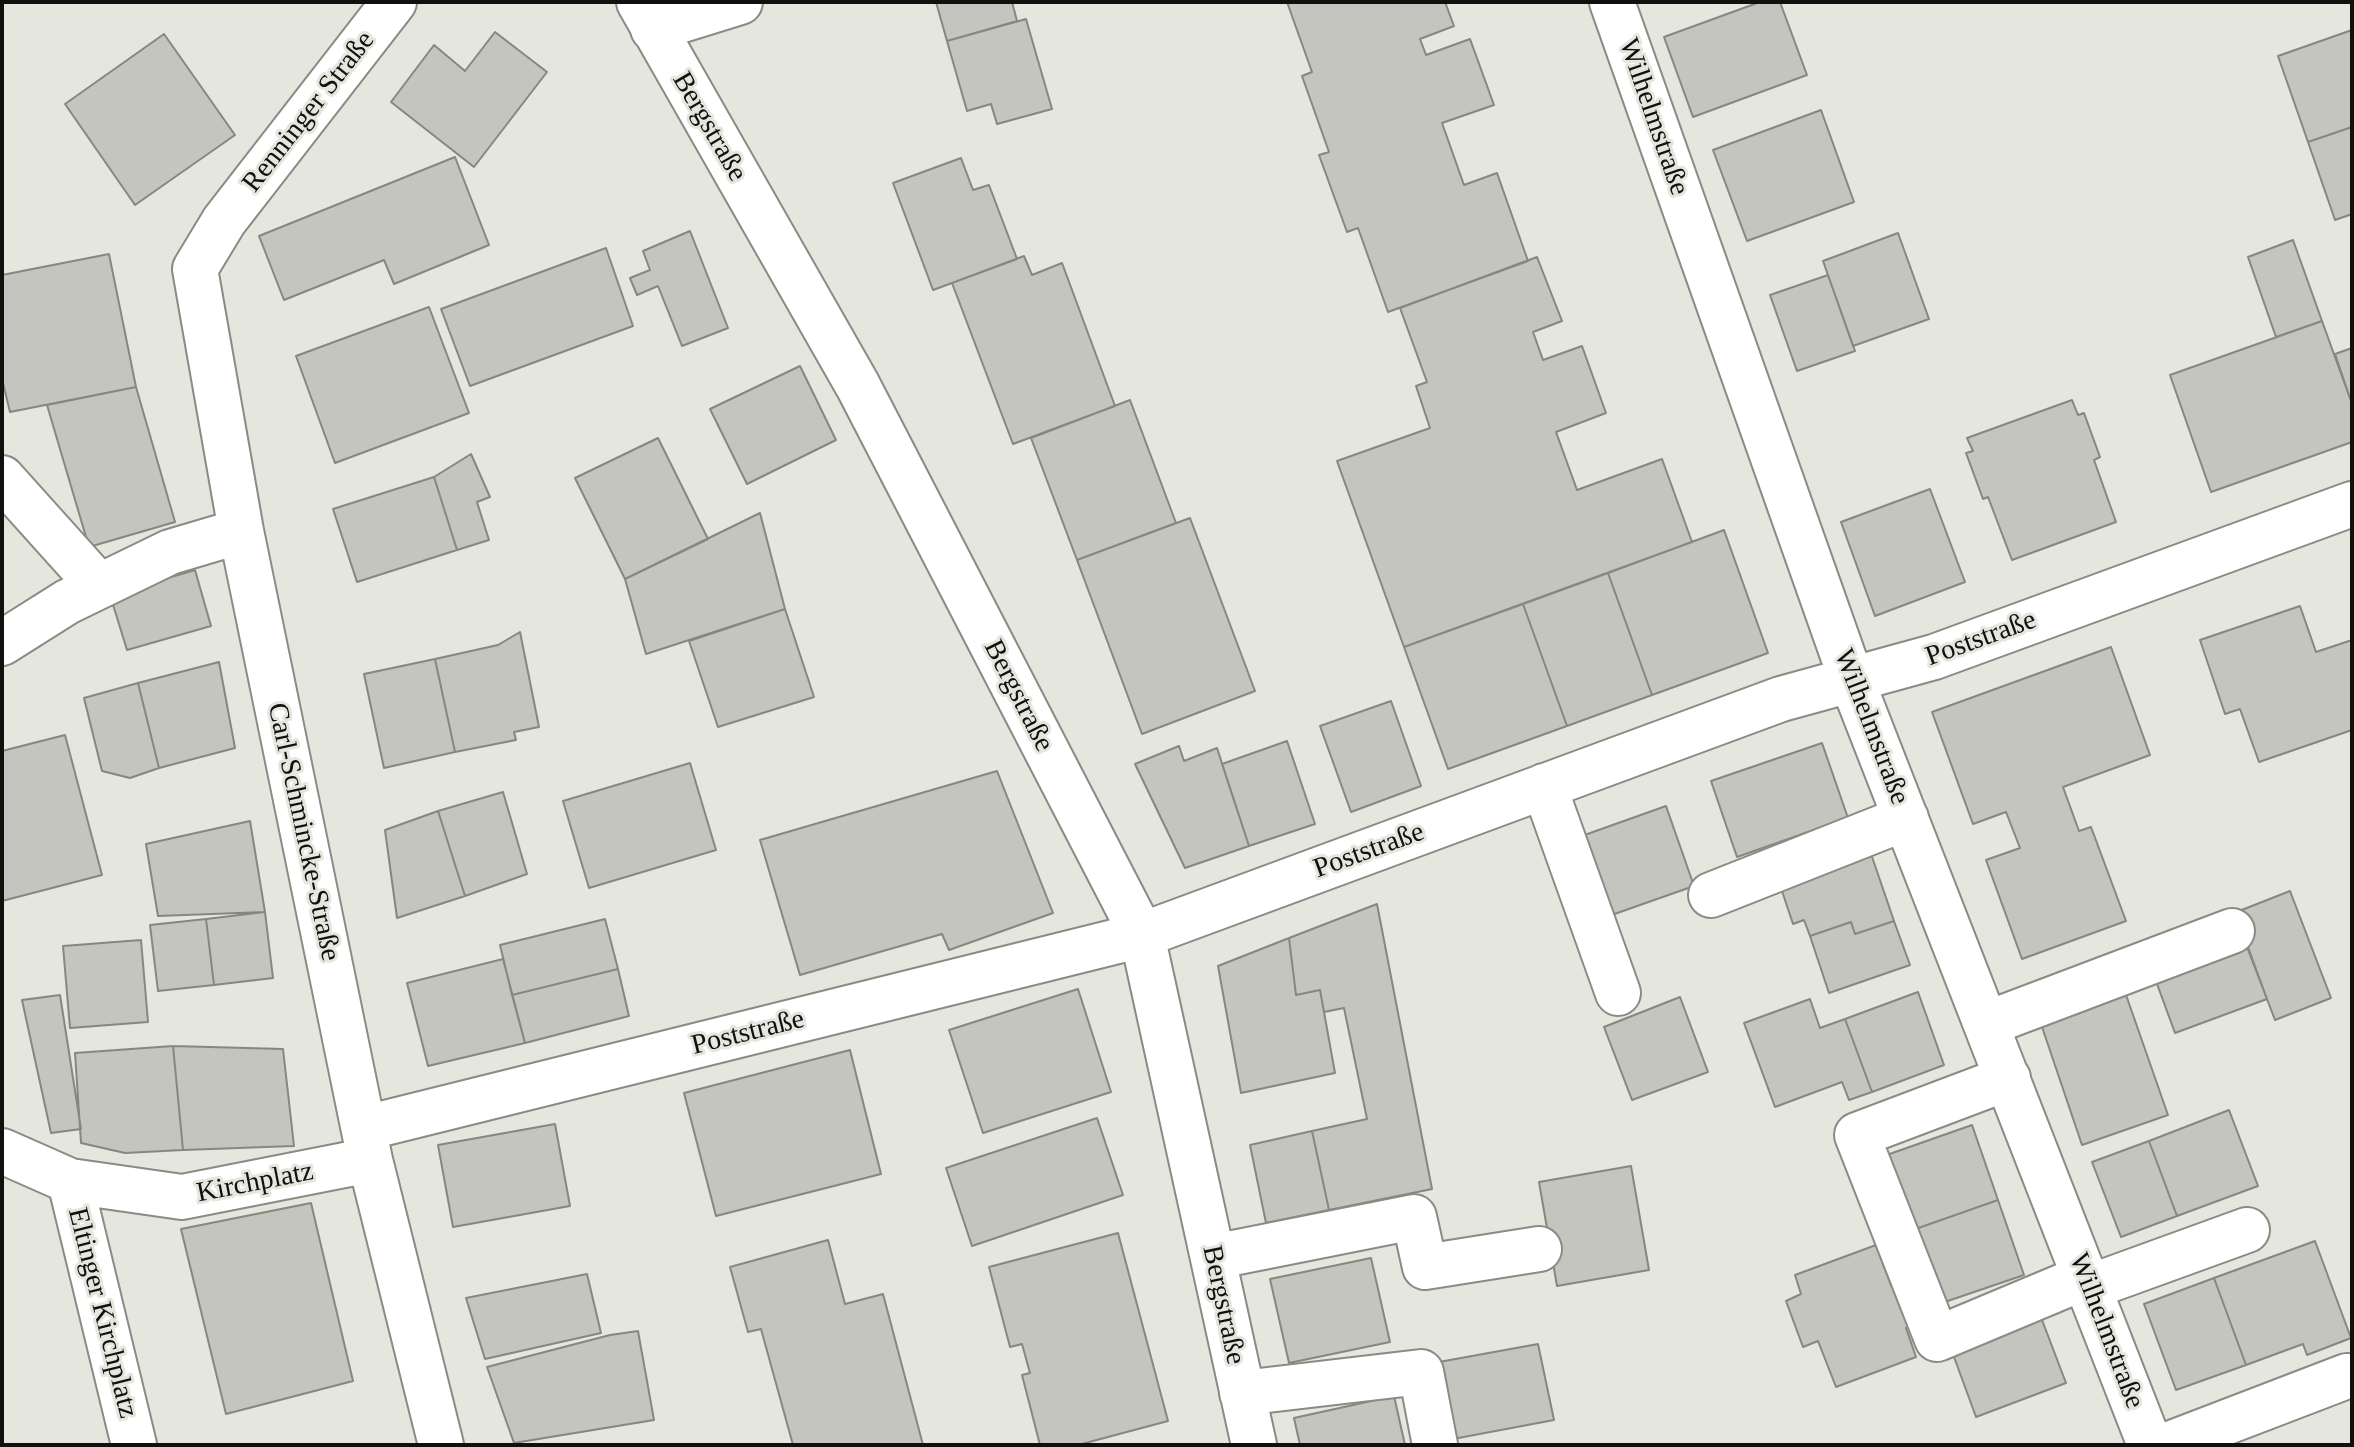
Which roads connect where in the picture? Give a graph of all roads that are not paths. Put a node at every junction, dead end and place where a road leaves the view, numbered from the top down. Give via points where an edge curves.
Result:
1 (394, 2) edge
2 (740, 2) edge
3 (1612, 2) edge
4 (646, 16) edge
5 (224, 221) joint
6 (2, 478) edge
7 (2352, 504) edge
8 (241, 531) junction
9 (99, 586) junction
10 (2, 643) edge
11 (1852, 681) junction
12 (1544, 786) junction
13 (1906, 818) junction
14 (1711, 895) dead end
15 (2232, 931) dead end
16 (1142, 935) junction
17 (1618, 993) dead end
18 (1986, 1024) junction
19 (2008, 1078) junction
20 (368, 1144) junction
21 (2, 1151) edge
22 (70, 1181) junction
23 (2247, 1230) dead end
24 (1539, 1249) dead end
25 (1213, 1257) junction
26 (2088, 1282) junction
27 (2347, 1376) dead end
28 (1242, 1393) junction
29 (428, 1441) edge
30 (134, 1445) edge
31 (1254, 1445) edge
32 (1435, 1445) edge
33 (2150, 1445) edge
34 (2167, 1445) edge

1 - 5 street, Renninger Straße
2 - 4 street
3 - 11 street, Wilhelmstraße
4 - 16 street, Bergstraße via 858,386
5 - 8 street, Carl-Schmincke-Straße via 195,269
6 - 9 street
7 - 11 street, Poststraße via 1934,657
8 - 9 street via 170,552
8 - 20 street, Carl-Schmincke-Straße
9 - 10 street
11 - 12 street, Poststraße via 1781,699
11 - 13 street, Wilhelmstraße
12 - 16 street, Poststraße
12 - 17 street
13 - 14 street
13 - 18 street, Wilhelmstraße
15 - 18 street
16 - 20 street, Poststraße
16 - 25 street, Bergstraße
18 - 19 street, Wilhelmstraße
19 - 26 street, Wilhelmstraße
19 - 26 street via 1857,1135 1937,1339
20 - 22 street, Kirchplatz via 182,1197
20 - 29 street, Carl-Schmincke-Straße
21 - 22 street, Kirchplatz
22 - 30 street, Eltinger Kirchplatz
23 - 26 street
24 - 25 street via 1425,1267 1414,1217
25 - 28 street, Bergstraße
26 - 33 street, Wilhelmstraße
27 - 34 street
28 - 31 street, Bergstraße
28 - 32 street via 1421,1372

